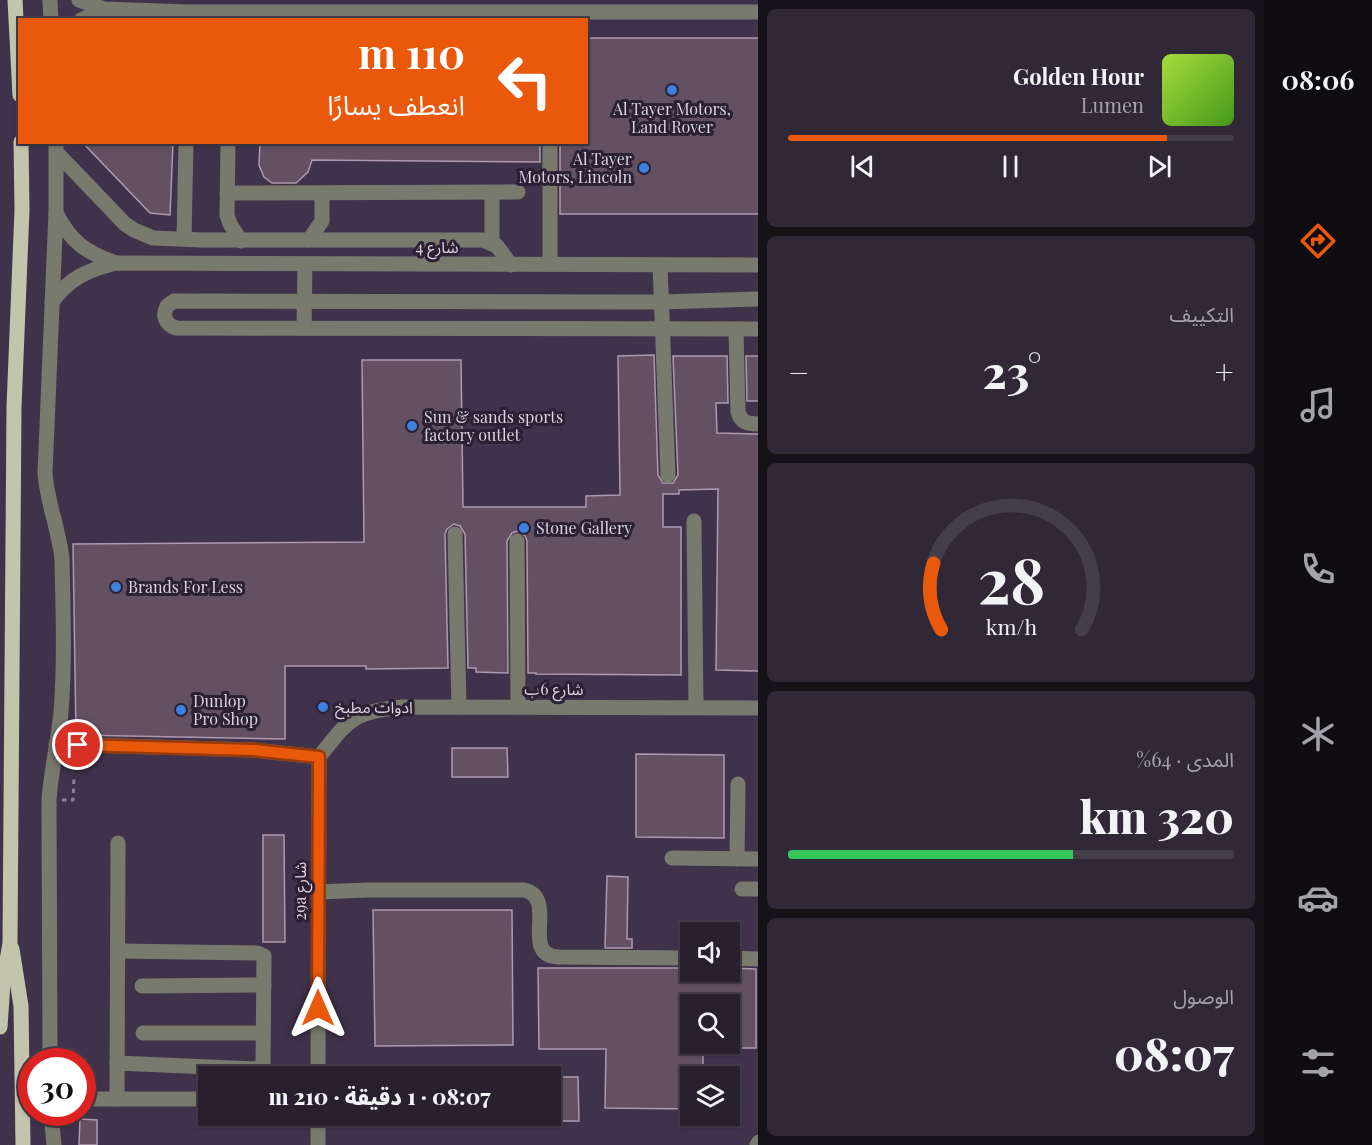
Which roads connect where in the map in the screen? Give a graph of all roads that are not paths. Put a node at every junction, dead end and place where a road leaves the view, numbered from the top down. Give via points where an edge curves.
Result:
1 (15, 0) edge
2 (50, 0) edge
3 (79, 0) edge
4 (388, 6) edge
5 (584, 6) edge
6 (104, 9) junction
7 (758, 12) edge
8 (188, 16) edge
9 (550, 16) edge
10 (51, 18) edge
11 (85, 18) edge
12 (18, 57) edge
13 (21, 144) edge
14 (186, 144) edge
15 (228, 144) edge
16 (550, 144) edge
17 (57, 148) edge
18 (518, 192) dead end
19 (227, 193) junction
20 (492, 193) junction
21 (322, 194) junction
22 (56, 212) junction
23 (184, 239) junction
24 (202, 240) junction
25 (309, 240) junction
26 (241, 241) junction
27 (492, 243) junction
28 (116, 263) junction
29 (201, 263) junction
30 (550, 264) junction
31 (304, 265) junction
32 (511, 265) junction
33 (660, 265) junction
34 (758, 265) edge
35 (758, 299) edge
36 (52, 302) junction
37 (662, 302) junction
38 (304, 303) junction
39 (304, 328) junction
40 (736, 328) junction
41 (663, 329) junction
42 (758, 329) edge
43 (758, 424) edge
44 (668, 475) dead end
45 (694, 521) dead end
46 (455, 534) dead end
47 (517, 542) dead end
48 (459, 707) junction
49 (518, 707) junction
50 (696, 707) junction
51 (758, 708) edge
52 (56, 744) junction
53 (319, 757) junction
54 (738, 784) dead end
55 (118, 843) dead end
56 (672, 858) dead end
57 (737, 859) junction
58 (758, 859) edge
59 (742, 889) dead end
60 (758, 889) edge
61 (318, 892) junction
62 (10, 943) junction
63 (118, 951) junction
64 (680, 958) edge
65 (740, 958) edge
66 (758, 958) edge
67 (264, 985) junction
68 (142, 986) dead end
69 (0, 1026) edge
70 (143, 1033) dead end
71 (263, 1033) junction
72 (50, 1048) edge
73 (117, 1063) junction
74 (318, 1066) edge
75 (96, 1099) edge
76 (117, 1099) junction
77 (198, 1099) edge
78 (52, 1126) edge
79 (318, 1126) edge
80 (23, 1145) edge
81 (54, 1145) edge
82 (318, 1145) edge

1 - 12 main road
2 - 10 street
3 - 6 street
4 - 8 street
4 - 9 street
5 - 7 street
5 - 9 street
6 - 8 street
6 - 11 street
13 - 62 main road via 14,407
14 - 23 street
15 - 19 street
16 - 30 street
17 - 22 street
17 - 23 street via 134,230 153,238
18 - 20 street
19 - 21 street
19 - 26 street via 228,219
20 - 21 street
20 - 27 street
21 - 25 street via 322,221
22 - 28 street, شارع 4 via 82,248
22 - 36 street
23 - 24 street
24 - 26 street
24 - 29 street
25 - 26 street
25 - 27 street
27 - 32 street
28 - 29 street, شارع 4
28 - 36 street, شارع 4 via 81,274
29 - 31 street, شارع 4
30 - 32 street, شارع 4
30 - 33 street, شارع 4
31 - 32 street, شارع 4
31 - 38 street
33 - 34 street, شارع 4
33 - 37 street
35 - 37 street
36 - 52 street via 45,473 62,559 63,677
37 - 38 street
37 - 41 street
38 - 39 street
38 - 39 street via 174,302 167,306 164,315 167,323 176,328
39 - 41 street
40 - 41 street
40 - 42 street
40 - 43 street via 738,412 743,421
41 - 44 street
45 - 50 street
46 - 48 street
47 - 49 street
48 - 49 street, شارع 6ب
48 - 53 street, شارع 6ب via 389,708 352,719
49 - 50 street, شارع 6ب
50 - 51 street, شارع 6ب
52 - 53 street via 253,750
52 - 72 street via 49,800
53 - 61 street, 29a شارع
54 - 57 street
55 - 63 street
56 - 57 street
57 - 58 street
59 - 60 street
61 - 64 street via 524,890 539,901 539,941 549,955
61 - 74 street, 29a شارع
62 - 69 main road
62 - 80 main road via 21,1006
63 - 67 street via 257,953 264,956
63 - 73 street
65 - 66 street
67 - 68 street
67 - 71 street
70 - 71 street
71 - 73 street via 263,1065 256,1069
73 - 76 street
75 - 76 street
76 - 77 street
78 - 81 street
79 - 82 street

